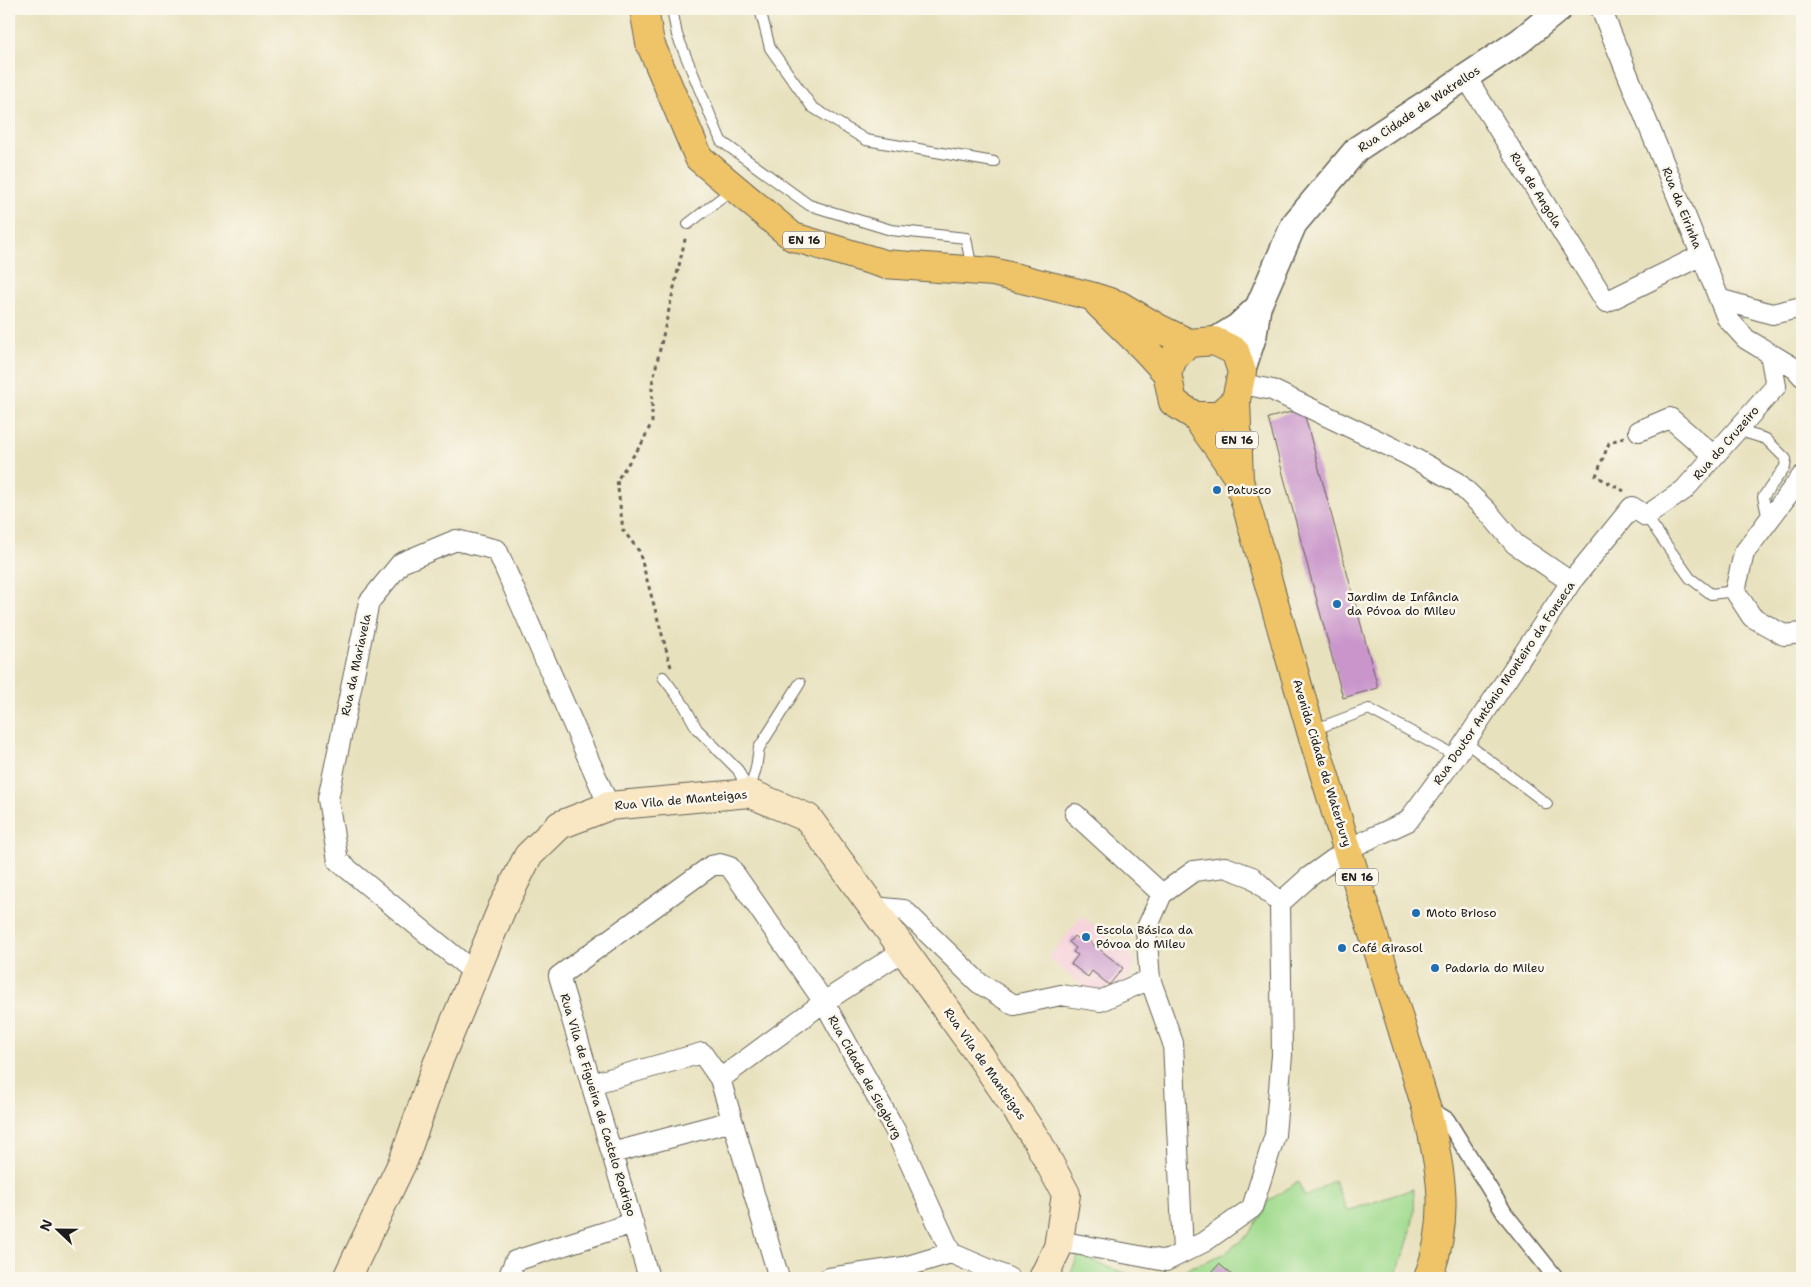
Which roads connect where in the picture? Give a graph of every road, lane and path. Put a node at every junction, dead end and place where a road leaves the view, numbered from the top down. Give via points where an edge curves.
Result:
1 (644, 9) edge
2 (672, 9) edge
3 (760, 9) edge
4 (1559, 9) edge
5 (1601, 9) edge
6 (1466, 77) junction
7 (994, 162) dead end
8 (734, 188) junction
9 (688, 224) joint
10 (1702, 256) junction
11 (972, 270) junction
12 (1091, 296) junction
13 (1720, 299) junction
14 (1802, 306) edge
15 (1258, 307) junction
16 (1201, 342) junction
17 (1770, 354) junction
18 (1166, 372) junction
19 (1802, 376) edge
20 (1239, 385) junction
21 (1195, 416) junction
22 (1737, 430) junction
23 (1638, 432) joint
24 (1714, 456) junction
25 (1802, 476) edge
26 (1240, 480) junction
27 (1639, 512) junction
28 (1768, 520) junction
29 (1571, 582) junction
30 (1735, 591) junction
31 (1802, 633) edge
32 (668, 676) joint
33 (800, 683) dead end
34 (1311, 731) junction
35 (1460, 749) junction
36 (749, 793) junction
37 (1547, 804) dead end
38 (608, 806) junction
39 (1075, 814) dead end
40 (1348, 848) junction
41 (720, 864) joint
42 (1162, 894) junction
43 (1280, 903) junction
44 (873, 907) junction
45 (904, 950) junction
46 (475, 973) junction
47 (1150, 979) junction
48 (824, 1002) junction
49 (720, 1079) junction
50 (591, 1084) junction
51 (1426, 1107) junction
52 (732, 1121) junction
53 (612, 1153) junction
54 (633, 1224) junction
55 (1059, 1241) junction
56 (1183, 1252) junction
57 (952, 1253) junction
58 (347, 1278) edge
59 (508, 1278) edge
60 (649, 1278) edge
61 (779, 1278) edge
62 (830, 1278) edge
63 (1009, 1278) edge
64 (1044, 1278) edge
65 (1428, 1278) edge
66 (1556, 1278) edge

1 - 8 main road, EN 16 via 650,43 698,158
2 - 11 lane via 677,35 721,141 809,205 891,230 966,238
3 - 7 lane via 770,48 812,107 866,140
4 - 6 street, Rua Cidade de Watrellos via 1520,41
5 - 10 street, Rua da Eirinha
6 - 10 street, Rua de Angola via 1606,302
6 - 15 street, Rua Cidade de Watrellos via 1356,149 1294,224
8 - 9 lane
8 - 11 main road, EN 16 via 793,237 884,264
9 - 32 path via 652,384 652,422 617,480 623,530 639,550
10 - 13 street, Rua da Eirinha
11 - 12 main road, EN 16 via 993,272
12 - 16 main road, EN 16 via 1119,304 1158,328
12 - 18 main road
13 - 14 street via 1772,314
13 - 17 street, Rua da Eirinha via 1727,318 1746,339
15 - 16 street, Rua Cidade de Watrellos via 1238,326
15 - 20 street, Rua Cidade de Watrellos via 1254,335
16 - 18 main road via 1174,357
16 - 20 main road, EN 16 via 1235,351
17 - 19 street, Rua da Eirinha
17 - 22 street, Rua do Cruzeiro via 1776,386
18 - 21 main road, EN 16 via 1172,402
20 - 21 main road, EN 16 via 1218,416
20 - 26 main road, EN 16
20 - 29 street via 1272,390 1457,482 1515,544
21 - 26 main road, EN 16
22 - 24 street, Rua do Cruzeiro
22 - 28 lane via 1766,438 1786,459 1785,467 1763,497
23 - 24 street via 1670,418
23 - 27 path via 1609,443 1596,476 1626,492
24 - 27 street, Rua do Cruzeiro via 1684,490
25 - 28 street
26 - 34 main road, Avenida Cidade de Waterbury / EN 16
27 - 29 street, Rua Doutor António Monteiro da Fonseca
27 - 30 lane via 1690,578 1711,594
28 - 30 street via 1744,553
29 - 35 street, Rua Doutor António Monteiro da Fonseca
30 - 31 street via 1752,617 1784,635
32 - 36 lane via 697,729 738,770
33 - 36 lane via 759,748
34 - 35 lane via 1370,708
34 - 40 main road, Avenida Cidade de Waterbury / EN 16
35 - 37 lane
35 - 40 street, Rua Doutor António Monteiro da Fonseca via 1408,821
36 - 38 main road, Rua Vila de Manteigas
36 - 44 main road, Rua Vila de Manteigas via 808,818
38 - 46 main road, Rua Vila de Manteigas via 560,825 528,856
38 - 46 street, Rua da Mariavela via 497,550 456,540 402,563 369,602 328,799 338,861
39 - 42 street
40 - 43 street, Rua Doutor António Monteiro da Fonseca
40 - 51 main road, Avenida Cidade de Waterbury / EN 16
41 - 48 street, Rua Cidade de Siegburg via 730,867
41 - 50 street, Rua Vila de Figueira de Castelo Rodrigo via 711,866 559,976
42 - 43 street via 1194,870 1224,867 1252,877
42 - 47 street via 1146,930
43 - 56 street via 1282,1055 1275,1135 1252,1208 1204,1242
44 - 45 main road, Rua Vila de Manteigas
44 - 47 street via 904,910 979,983 1014,1005 1061,995 1100,1001
45 - 48 street
45 - 55 main road, Rua Vila de Manteigas via 1038,1142 1066,1194
46 - 58 main road, Rua Vila de Manteigas via 436,1067 404,1159
47 - 56 street via 1173,1043
48 - 49 street
48 - 57 street, Rua Cidade de Siegburg via 895,1130
49 - 50 street via 702,1053
49 - 52 street
50 - 53 street, Rua Vila de Figueira de Castelo Rodrigo
51 - 65 main road, Avenida Cidade de Waterbury / EN 16 via 1438,1155 1442,1195 1441,1227
51 - 66 street via 1447,1120 1505,1214
52 - 53 street
52 - 61 street
53 - 54 street, Rua Vila de Figueira de Castelo Rodrigo
54 - 59 street via 515,1261
54 - 60 street, Rua Vila de Figueira de Castelo Rodrigo
55 - 56 street via 1166,1260
55 - 64 main road, Rua Vila de Manteigas
57 - 62 street via 904,1267
57 - 63 street

